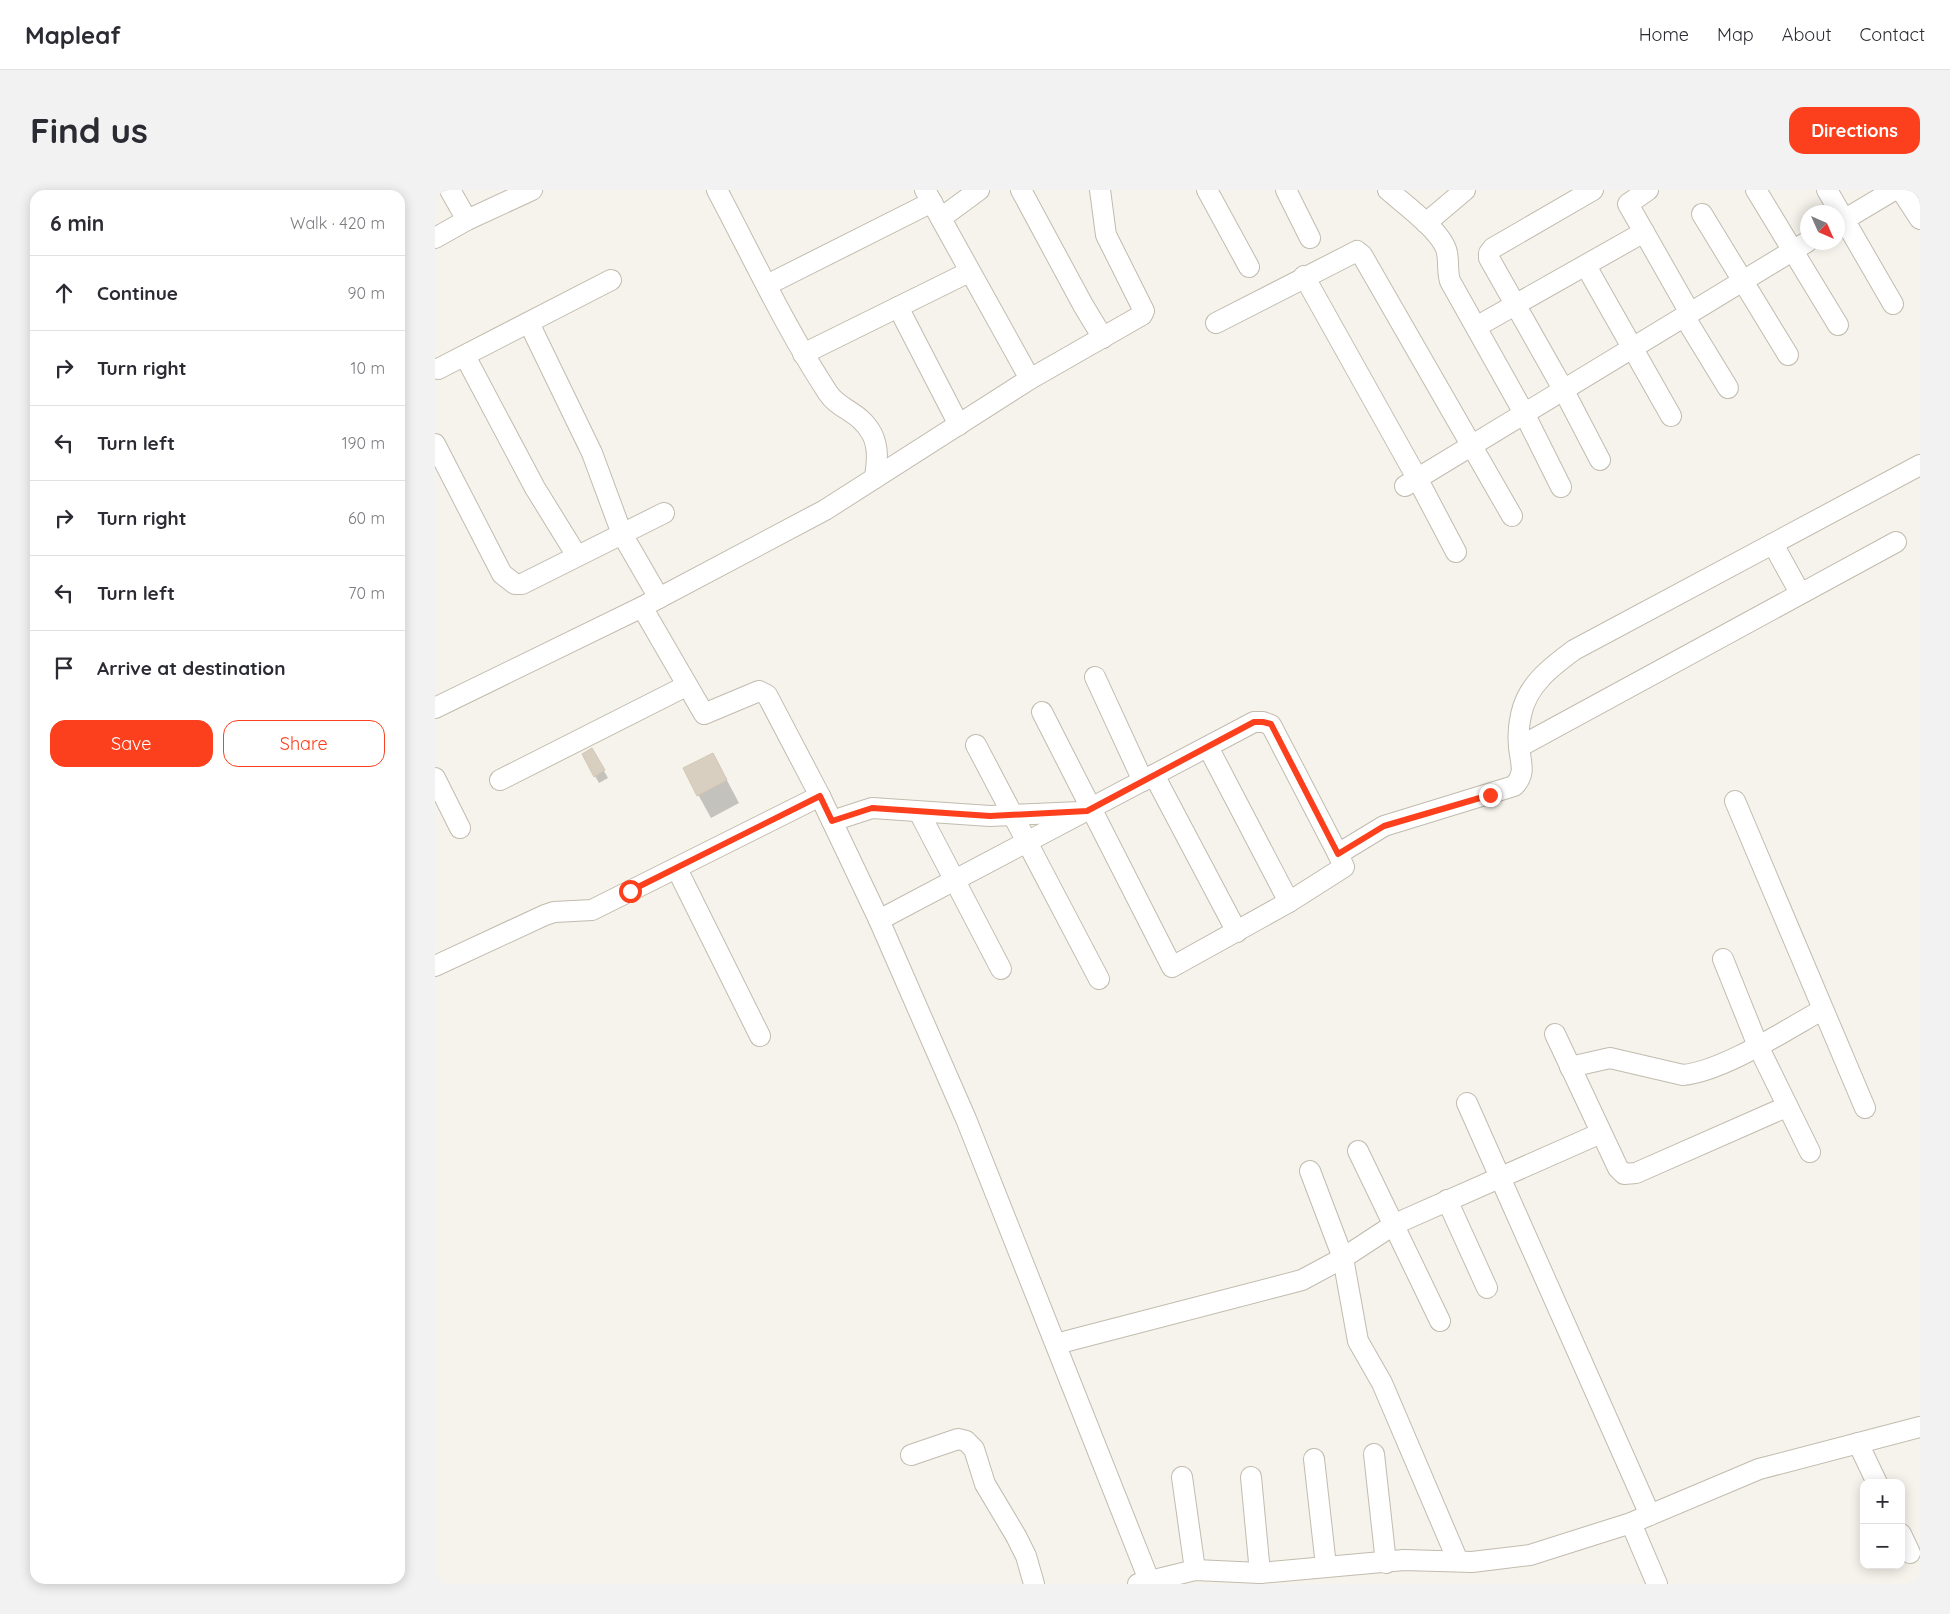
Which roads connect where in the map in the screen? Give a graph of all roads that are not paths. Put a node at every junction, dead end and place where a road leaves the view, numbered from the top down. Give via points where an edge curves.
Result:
1 (450, 190) edge
2 (533, 190) edge
3 (717, 190) edge
4 (979, 190) edge
5 (1021, 190) edge
6 (1100, 190) edge
7 (1207, 190) edge
8 (1286, 190) edge
9 (1388, 190) edge
10 (1465, 190) edge
11 (1593, 190) edge
12 (1649, 190) edge
13 (1756, 190) edge
14 (1827, 190) edge
15 (1894, 190) edge
16 (1901, 190) edge
17 (1624, 197) edge
18 (933, 203) edge
19 (1834, 205) edge
20 (1702, 214) dead end
21 (1845, 219) edge
22 (1920, 219) edge
23 (467, 220) junction
24 (1425, 223) junction
25 (1845, 227) edge
26 (1644, 232) junction
27 (435, 238) edge
28 (1310, 238) dead end
29 (1800, 246) edge
30 (1802, 250) edge
31 (1586, 266) junction
32 (1249, 267) dead end
33 (969, 272) junction
34 (1305, 276) junction
35 (611, 280) dead end
36 (1743, 281) junction
37 (767, 285) junction
38 (1893, 304) dead end
39 (1515, 306) junction
40 (898, 307) junction
41 (1687, 314) junction
42 (529, 322) junction
43 (1216, 323) dead end
44 (1838, 325) dead end
45 (1476, 327) junction
46 (1103, 338) junction
47 (1631, 348) junction
48 (803, 354) junction
49 (465, 356) junction
50 (1788, 356) dead end
51 (436, 367) edge
52 (1030, 379) junction
53 (1728, 388) dead end
54 (1563, 389) junction
55 (1523, 413) junction
56 (1671, 416) dead end
57 (959, 425) junction
58 (435, 444) edge
59 (1472, 444) junction
60 (1600, 460) dead end
61 (1920, 465) edge
62 (875, 478) junction
63 (1411, 482) junction
64 (1561, 487) dead end
65 (664, 513) dead end
66 (1512, 516) dead end
67 (621, 534) junction
68 (1896, 542) dead end
69 (1773, 544) junction
70 (1456, 552) dead end
71 (577, 556) junction
72 (1801, 593) junction
73 (650, 602) junction
74 (1095, 677) dead end
75 (687, 686) junction
76 (435, 708) edge
77 (1041, 712) dead end
78 (976, 745) dead end
79 (1207, 747) junction
80 (1519, 747) junction
81 (435, 778) edge
82 (1149, 778) junction
83 (500, 780) dead end
84 (820, 796) junction
85 (1735, 801) dead end
86 (1089, 810) junction
87 (919, 812) junction
88 (1012, 815) junction
89 (832, 821) junction
90 (460, 828) dead end
91 (1027, 843) junction
92 (1338, 854) junction
93 (677, 869) junction
94 (955, 880) junction
95 (1289, 902) junction
96 (879, 920) junction
97 (1237, 932) junction
98 (1723, 959) dead end
99 (435, 966) edge
100 (1001, 969) dead end
101 (1099, 979) dead end
102 (1822, 1010) junction
103 (1555, 1034) dead end
104 (760, 1036) dead end
105 (1758, 1046) junction
106 (1570, 1067) junction
107 (1467, 1103) dead end
108 (1786, 1108) junction
109 (1865, 1108) dead end
110 (1601, 1133) junction
111 (1358, 1151) dead end
112 (1809, 1152) dead end
113 (1311, 1171) dead end
114 (1501, 1176) junction
115 (1447, 1200) junction
116 (1395, 1224) junction
117 (1343, 1258) junction
118 (1487, 1288) dead end
119 (1440, 1320) dead end
120 (1056, 1344) junction
121 (1920, 1427) edge
122 (1859, 1443) junction
123 (1375, 1454) dead end
124 (911, 1455) dead end
125 (1315, 1459) dead end
126 (1182, 1477) dead end
127 (1251, 1478) dead end
128 (1875, 1479) edge
129 (1650, 1515) junction
130 (1631, 1524) junction
131 (1905, 1542) edge
132 (1910, 1552) dead end
133 (1458, 1561) junction
134 (1386, 1563) junction
135 (1326, 1566) junction
136 (1195, 1570) junction
137 (1260, 1573) junction
138 (1143, 1582) edge
139 (1034, 1584) edge
140 (1657, 1584) edge

1 - 23 street
2 - 23 street
3 - 37 street
4 - 18 street
5 - 46 street
6 - 46 street via 1106,235 1144,311
7 - 32 street
8 - 28 street
9 - 24 street
10 - 24 street
11 - 39 street via 1490,251 1489,258
12 - 17 street
13 - 29 street
14 - 19 street
15 - 21 street
16 - 22 street
17 - 26 street
18 - 33 street
18 - 37 street
20 - 36 street
23 - 27 street
24 - 45 street via 1442,242 1447,253 1446,268 1450,281
25 - 38 street
26 - 31 street
26 - 41 street
29 - 36 street
30 - 44 street
31 - 39 street
31 - 47 street
33 - 40 street
33 - 52 street
34 - 43 street
34 - 59 street via 1353,252 1362,255
34 - 63 street
35 - 42 street
36 - 41 street
36 - 50 street
37 - 48 street
39 - 45 street
39 - 54 street
40 - 48 street
40 - 57 street
41 - 47 street
41 - 53 street
42 - 49 street
42 - 67 street via 592,453
45 - 55 street
46 - 52 street
47 - 54 street
47 - 56 street
48 - 62 street via 830,396 863,419 878,452
49 - 51 street
49 - 71 street via 535,488
52 - 57 street
54 - 55 street
54 - 60 street
55 - 59 street
55 - 64 street
57 - 62 street
58 - 71 street via 507,580 522,584
59 - 63 street
59 - 66 street
61 - 69 street
62 - 73 street via 825,510
63 - 70 street
65 - 67 street
67 - 71 street
67 - 73 street
68 - 72 street
69 - 72 street
69 - 80 street via 1574,650 1555,664 1532,688 1521,715
72 - 80 street
73 - 75 street
73 - 76 street
74 - 82 street
75 - 83 street
75 - 84 street via 704,714 759,691 764,692
77 - 86 street
78 - 88 street
79 - 82 street
79 - 92 street via 1254,722 1271,724
79 - 95 street
80 - 92 street via 1523,767 1521,779 1514,786 1384,826
81 - 90 street
82 - 86 street
82 - 97 street
84 - 89 street
84 - 93 street
85 - 102 street
86 - 88 street
86 - 91 street
86 - 97 street via 1172,967
87 - 88 street
87 - 89 street via 872,808
87 - 94 street
88 - 91 street
89 - 96 street
91 - 94 street
91 - 101 street
92 - 95 street via 1343,867
93 - 99 street via 592,910 545,915
93 - 104 street
94 - 96 street
94 - 100 street
95 - 97 street
96 - 120 street via 966,1119
98 - 105 street
102 - 105 street
102 - 109 street
103 - 106 street
105 - 106 street via 1696,1074 1683,1075 1610,1058
105 - 108 street
106 - 110 street
107 - 114 street
108 - 110 street via 1636,1174 1624,1174 1617,1168
108 - 112 street
110 - 114 street
111 - 116 street
113 - 117 street
114 - 115 street
114 - 129 street
115 - 116 street
115 - 118 street
116 - 117 street
116 - 119 street
117 - 120 street via 1302,1280
117 - 133 street via 1358,1341 1382,1383
120 - 138 street
121 - 122 street
122 - 128 street
122 - 129 street via 1759,1469
123 - 134 street
124 - 139 street via 958,1438 966,1441 973,1450 996,1505 1016,1536
125 - 135 street
126 - 136 street
127 - 137 street
129 - 130 street
130 - 133 street via 1530,1555
130 - 140 street
131 - 132 street
133 - 134 street
134 - 135 street
135 - 137 street
136 - 137 street
136 - 138 street

